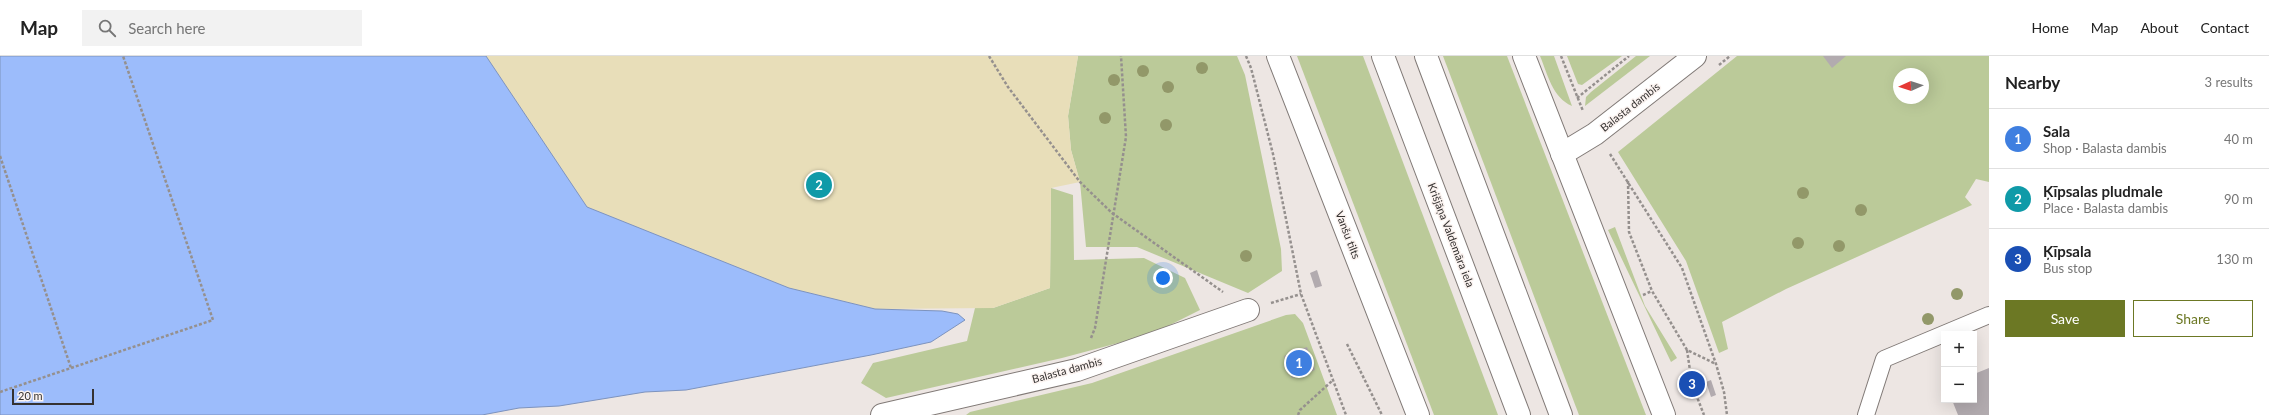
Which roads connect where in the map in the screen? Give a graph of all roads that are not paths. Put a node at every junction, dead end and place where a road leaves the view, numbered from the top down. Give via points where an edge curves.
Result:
1 (1278, 56) edge
2 (1383, 56) edge
3 (1426, 56) edge
4 (1524, 56) edge
5 (1695, 56) edge
6 (1562, 154) junction
7 (1248, 310) road end
8 (1989, 315) edge
9 (910, 412) edge
10 (882, 415) edge
11 (1418, 415) edge
12 (1519, 415) edge
13 (1561, 415) edge
14 (1664, 415) edge
15 (1866, 415) edge

1 - 11 street, Vanšu tilts
2 - 12 street, Krišjāņa Valdemāra iela
3 - 13 street
4 - 6 street
5 - 6 street, Balasta dambis via 1595,134
6 - 14 street
7 - 9 street, Balasta dambis via 1077,370
8 - 15 lane via 1884,359
9 - 10 street, Balasta dambis

